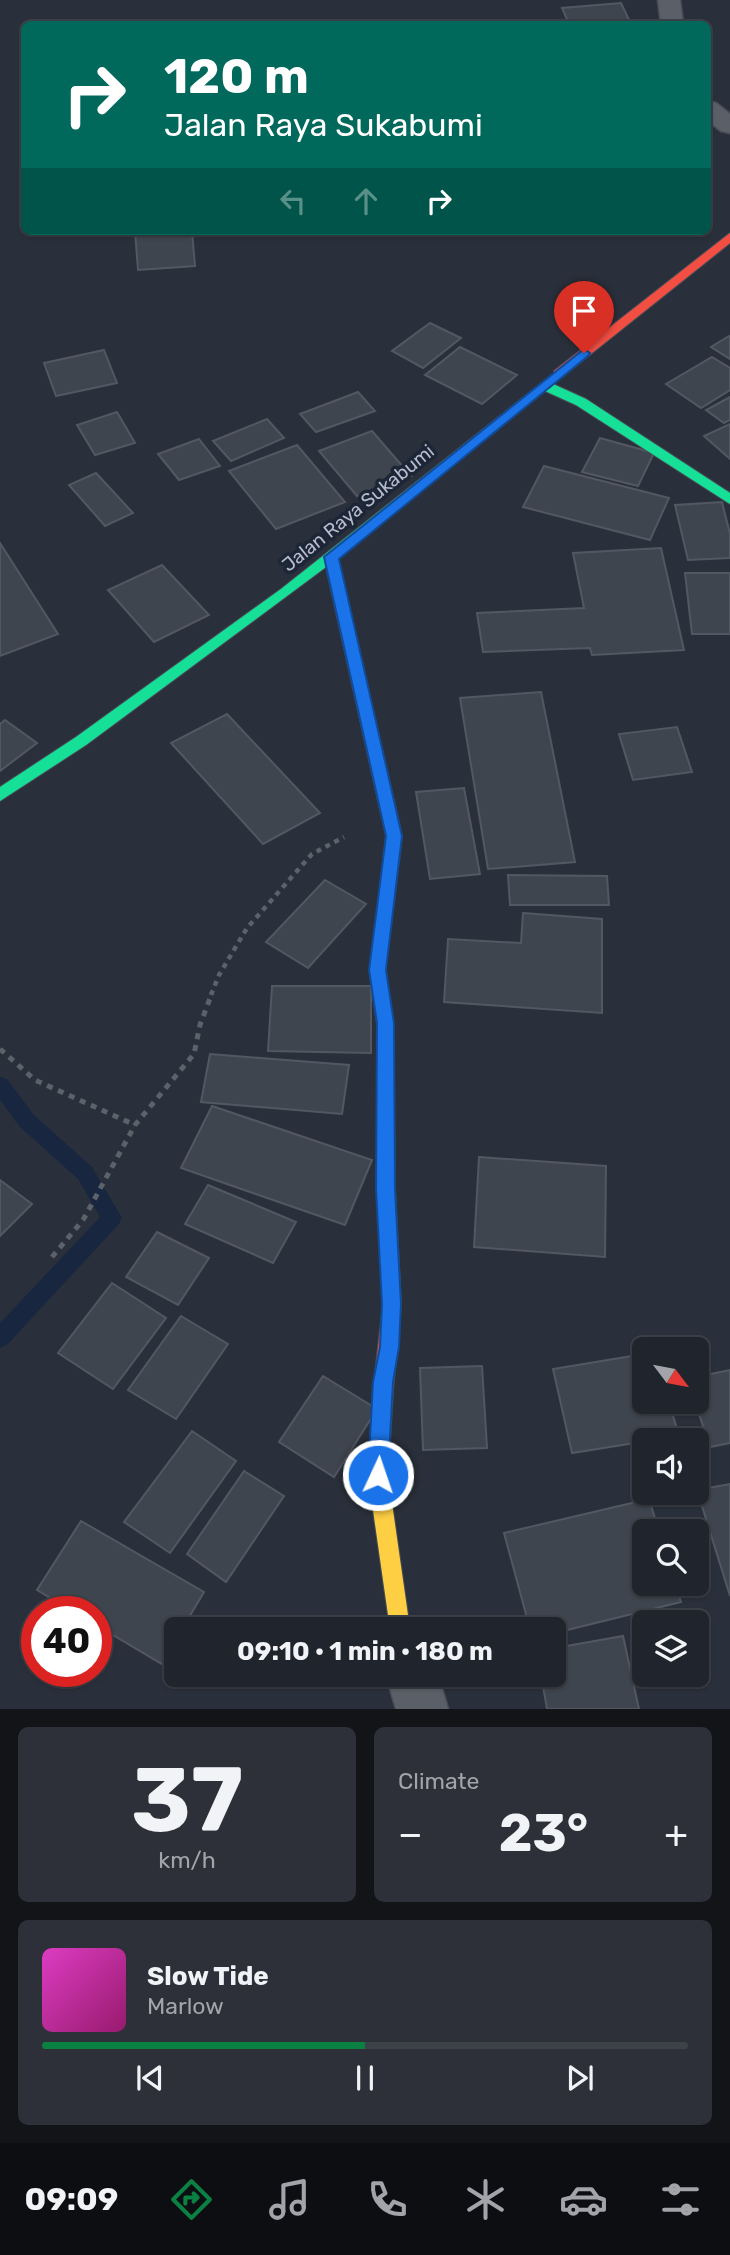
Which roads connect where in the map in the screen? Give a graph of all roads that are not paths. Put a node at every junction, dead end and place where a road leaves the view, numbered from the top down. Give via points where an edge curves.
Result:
1 (669, 0) edge
2 (672, 21) edge
3 (711, 111) edge
4 (730, 126) edge
5 (730, 237) edge
6 (544, 385) junction
7 (730, 499) edge
8 (331, 557) junction
9 (0, 795) edge
10 (398, 1617) edge
11 (416, 1687) edge
12 (422, 1709) edge

1 - 2 lane
3 - 4 lane
5 - 6 main road, Jalan Raya Sukabumi
6 - 7 main road via 581,402
6 - 8 main road, Jalan Raya Sukabumi
8 - 9 main road, Jalan Raya Sukabumi via 234,632
8 - 10 main road via 394,836 377,970 385,1023 392,1304 378,1475
11 - 12 street

